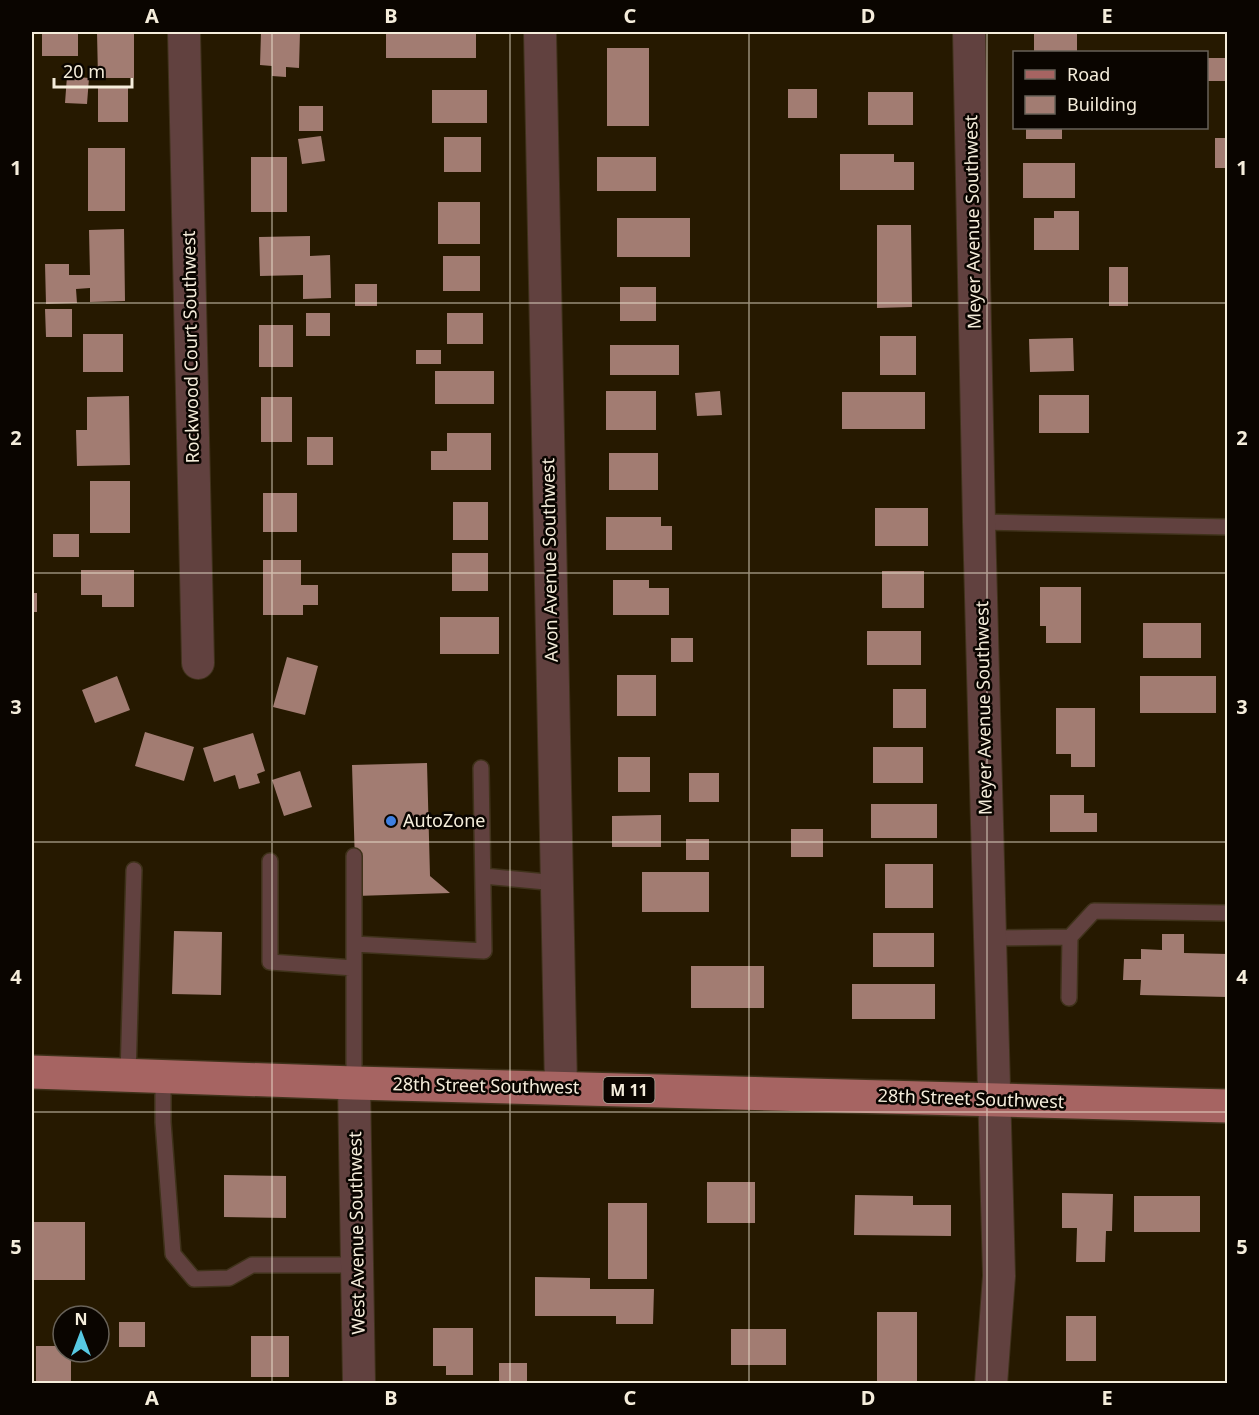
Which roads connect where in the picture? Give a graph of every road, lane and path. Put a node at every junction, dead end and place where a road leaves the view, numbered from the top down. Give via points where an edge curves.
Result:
1 (184, 32) edge
2 (540, 32) edge
3 (969, 32) edge
4 (979, 522) junction
5 (1227, 527) edge
6 (198, 663) dead end
7 (481, 768) dead end
8 (354, 856) dead end
9 (270, 861) dead end
10 (134, 870) dead end
11 (483, 876) junction
12 (556, 883) junction
13 (1227, 913) edge
14 (1070, 937) junction
15 (989, 938) junction
16 (354, 944) junction
17 (354, 968) junction
18 (1069, 998) dead end
19 (32, 1072) edge
20 (128, 1075) junction
21 (163, 1077) junction
22 (354, 1083) junction
23 (561, 1088) junction
24 (994, 1100) junction
25 (1227, 1106) edge
26 (357, 1265) junction
27 (359, 1383) edge
28 (991, 1383) edge

1 - 6 street, Rockwood Court Southwest
2 - 12 street, Avon Avenue Southwest
3 - 4 street, Meyer Avenue Southwest
4 - 5 lane
4 - 15 street, Meyer Avenue Southwest
7 - 11 lane
8 - 16 lane
9 - 17 lane via 270,962
10 - 20 lane
11 - 12 lane
11 - 16 lane via 484,951
12 - 23 street, Avon Avenue Southwest
13 - 14 lane via 1094,911
14 - 15 lane
14 - 18 lane
15 - 24 street, Meyer Avenue Southwest
16 - 17 lane
17 - 22 lane
19 - 20 main road, 28th Street Southwest / M 11
20 - 21 main road, 28th Street Southwest / M 11
21 - 22 main road, 28th Street Southwest / M 11
21 - 26 lane via 173,1254 194,1279 229,1278 252,1265
22 - 23 main road, 28th Street Southwest / M 11
22 - 26 street, West Avenue Southwest
23 - 24 main road, 28th Street Southwest / M 11
24 - 25 main road, 28th Street Southwest / M 11
24 - 28 street, Meyer Avenue Southwest via 999,1276
26 - 27 street, West Avenue Southwest

